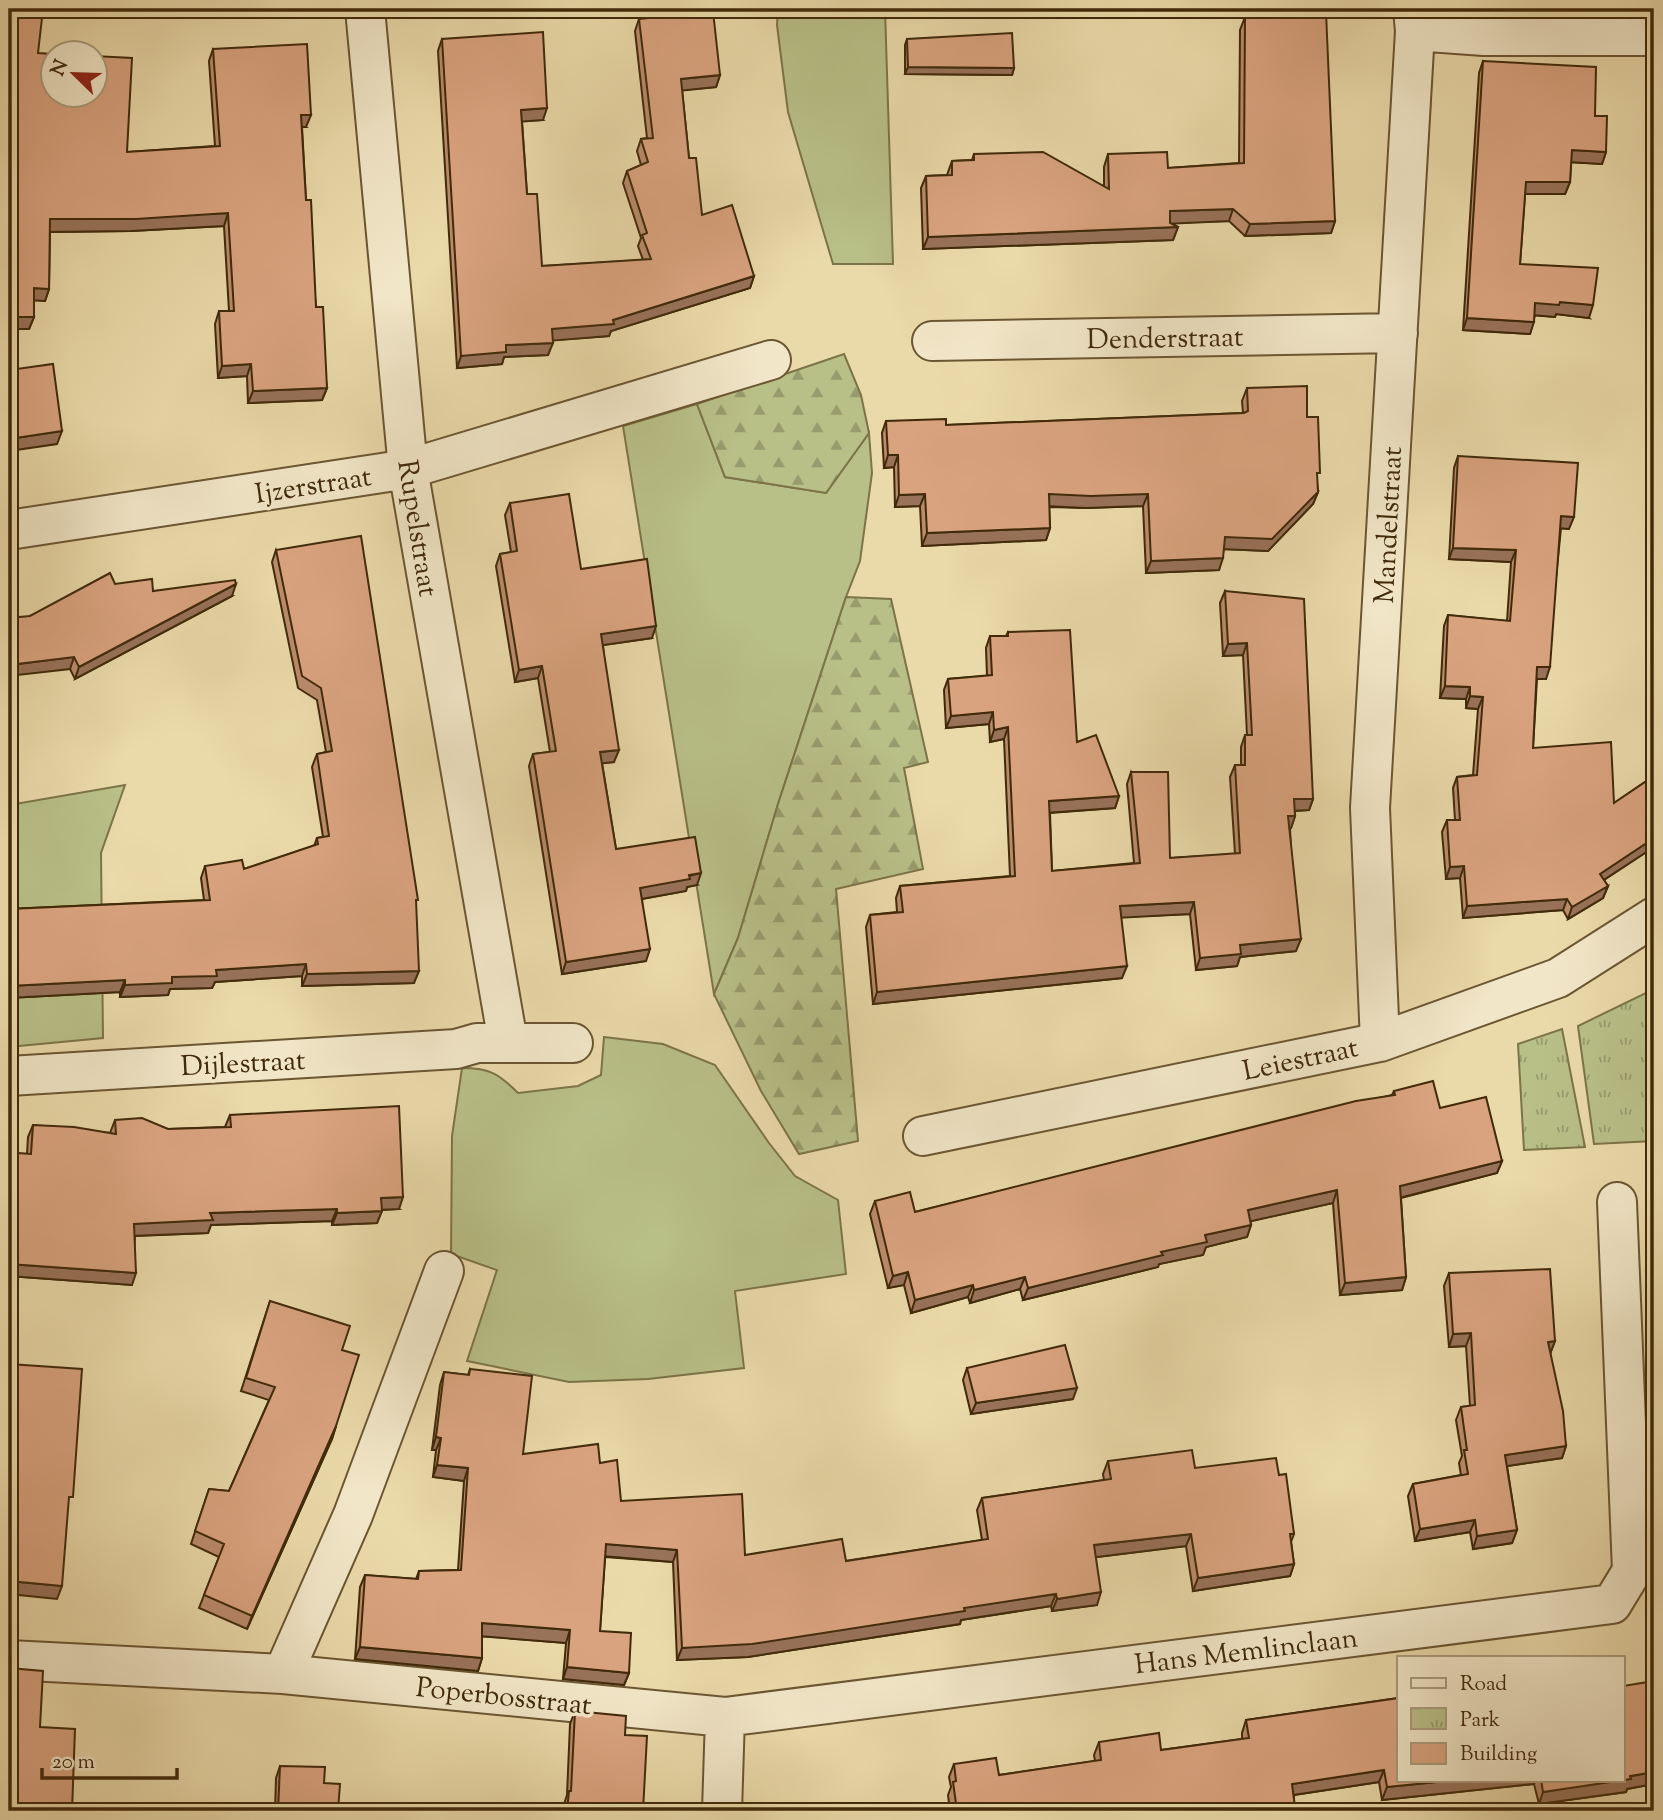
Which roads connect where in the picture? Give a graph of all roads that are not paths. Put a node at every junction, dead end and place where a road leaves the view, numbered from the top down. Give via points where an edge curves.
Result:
1 (365, 9) edge
2 (1414, 20) edge
3 (1654, 36) edge
4 (1398, 333) junction
5 (932, 341) dead end
6 (771, 360) dead end
7 (408, 469) junction
8 (9, 530) edge
9 (1654, 917) edge
10 (1380, 1042) junction
11 (493, 1043) junction
12 (573, 1043) dead end
13 (9, 1076) edge
14 (923, 1136) dead end
15 (1616, 1202) dead end
16 (444, 1270) dead end
17 (9, 1661) edge
18 (283, 1674) junction
19 (724, 1717) junction
20 (722, 1811) edge

1 - 7 street, Rupelstraat
2 - 3 street via 1484,36
2 - 4 street, Mandelstraat
4 - 5 street, Denderstraat
4 - 10 street, Mandelstraat via 1370,808
6 - 7 street, Ijzerstraat
7 - 8 street, Ijzerstraat
7 - 11 street, Rupelstraat
9 - 10 street, Leiestraat via 1558,978
10 - 14 street, Leiestraat
11 - 12 street
11 - 13 street, Dijlestraat
15 - 19 street, Hans Memlinclaan via 1632,1571 1612,1604
16 - 18 street via 353,1515
17 - 18 street, Poperbosstraat
18 - 19 street, Poperbosstraat
19 - 20 street

